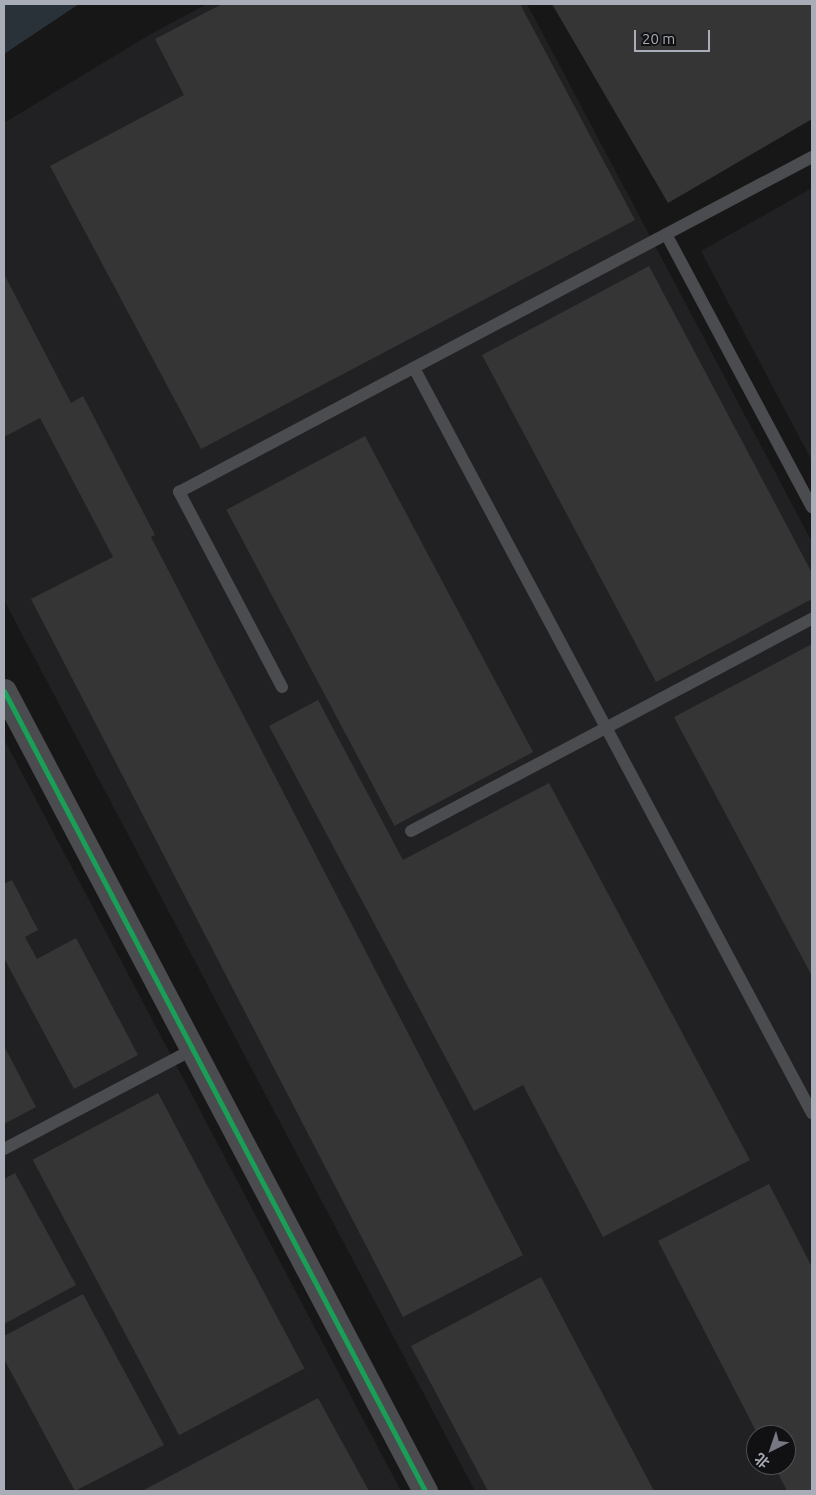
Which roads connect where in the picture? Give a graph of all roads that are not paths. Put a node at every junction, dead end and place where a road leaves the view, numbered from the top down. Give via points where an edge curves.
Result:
1 (812, 156) edge
2 (666, 234) junction
3 (414, 368) junction
4 (812, 508) edge
5 (812, 619) edge
6 (282, 687) dead end
7 (4, 691) edge
8 (606, 727) junction
9 (411, 831) dead end
10 (192, 1050) junction
11 (812, 1113) edge
12 (4, 1148) edge
13 (425, 1491) edge

1 - 2 lane
2 - 3 lane
2 - 4 lane
3 - 6 lane via 179,492
3 - 8 lane
5 - 8 lane
7 - 10 street
8 - 9 lane
8 - 11 lane
10 - 12 lane
10 - 13 street

